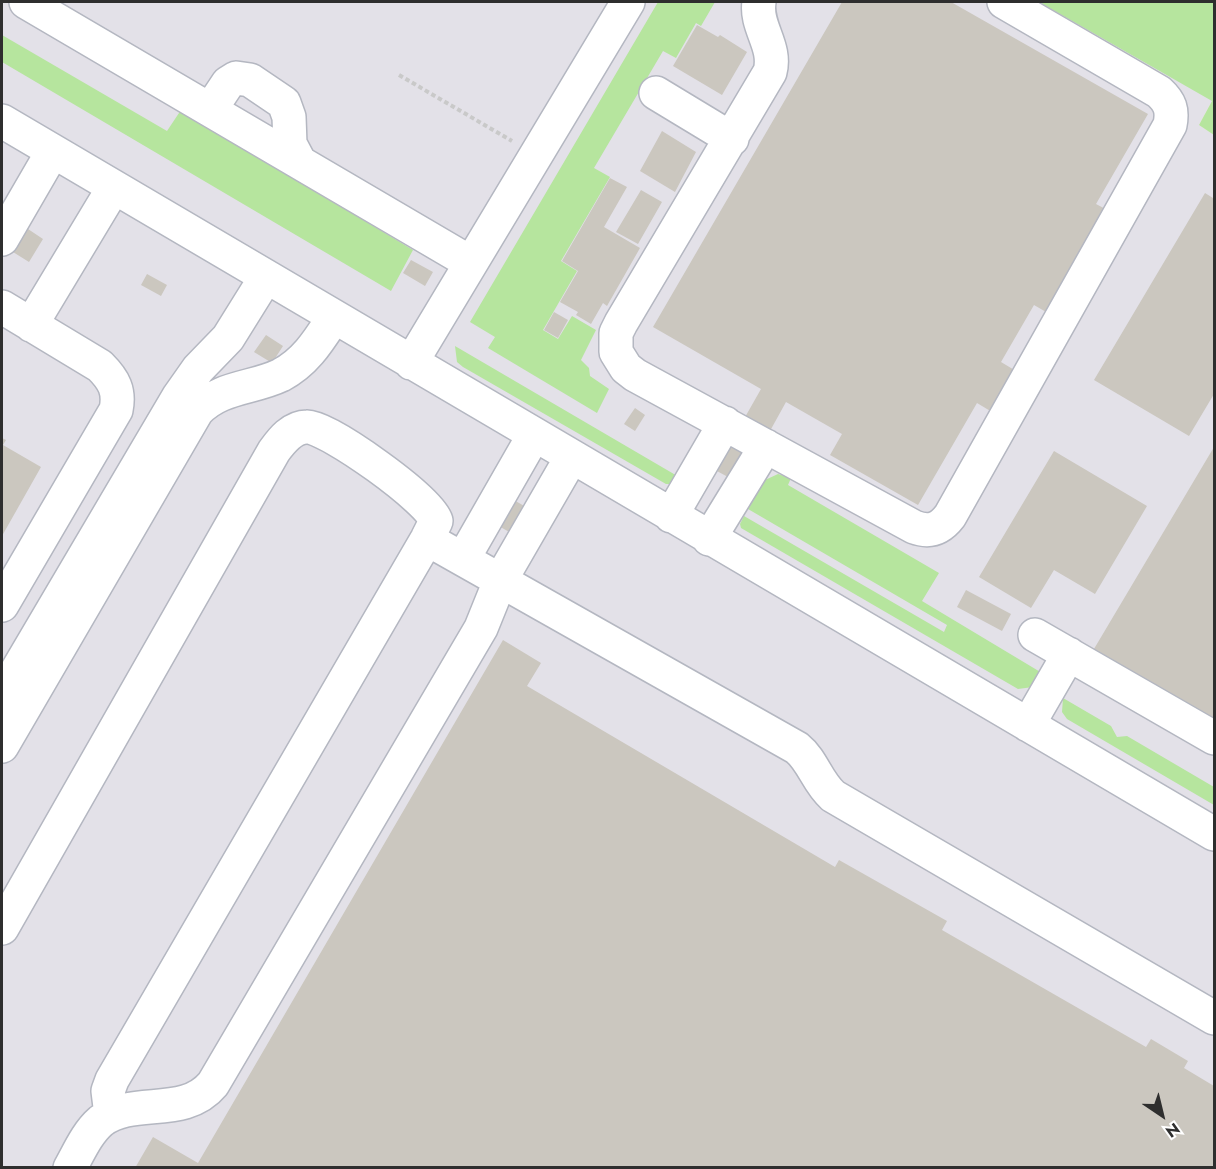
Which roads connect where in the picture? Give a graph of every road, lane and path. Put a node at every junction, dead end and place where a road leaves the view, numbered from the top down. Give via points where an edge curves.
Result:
1 (26, 2) edge
2 (628, 2) edge
3 (759, 2) edge
4 (1004, 2) edge
5 (399, 75) dead end
6 (656, 93) dead end
7 (210, 110) junction
8 (2, 121) edge
9 (732, 139) junction
10 (53, 152) junction
11 (536, 155) junction
12 (299, 161) junction
13 (114, 187) junction
14 (2, 239) edge
15 (471, 263) junction
16 (266, 277) junction
17 (2, 308) edge
18 (334, 317) junction
19 (31, 325) junction
20 (411, 363) junction
21 (725, 423) junction
22 (534, 435) junction
23 (766, 446) junction
24 (571, 458) junction
25 (671, 516) junction
26 (427, 539) junction
27 (709, 539) junction
28 (462, 559) junction
29 (500, 580) junction
30 (2, 605) edge
31 (1035, 635) dead end
32 (1069, 654) junction
33 (2, 696) edge
34 (1028, 725) junction
35 (1215, 738) edge
36 (2, 746) edge
37 (1215, 834) edge
38 (2, 928) edge
39 (1215, 1018) edge
40 (111, 1115) junction
41 (70, 1167) edge

1 - 7 street
2 - 11 street
3 - 9 street via 759,18 773,64
4 - 23 street via 1159,92 1170,107 1170,124 941,526 928,530 914,527
5 - 11 path
6 - 9 street
7 - 12 street
7 - 12 street via 228,83 236,78 250,80 284,103 290,144
8 - 10 street
9 - 21 street via 621,323 615,343 620,359 635,375
10 - 13 street
10 - 14 street
11 - 15 street
12 - 15 street
13 - 16 street
13 - 19 street
15 - 20 street
16 - 18 street
16 - 33 street via 228,338 179,396
17 - 19 street
18 - 20 street
18 - 36 street via 312,350 294,367 270,380 221,393 197,411
19 - 30 street via 100,366 110,375 119,397 116,410
20 - 22 street
21 - 23 street
21 - 25 street
22 - 24 street
22 - 28 street
23 - 27 street
24 - 25 street
24 - 29 street
25 - 27 street
26 - 28 street
26 - 38 street via 435,515 395,477 315,428 289,433 274,451
26 - 40 street via 112,1080 108,1091
27 - 34 street
28 - 29 street
29 - 39 street via 796,748 834,796
29 - 40 street via 481,628 213,1084 193,1101
31 - 32 street
32 - 34 street
32 - 35 street
34 - 37 street
40 - 41 street via 90,1132

